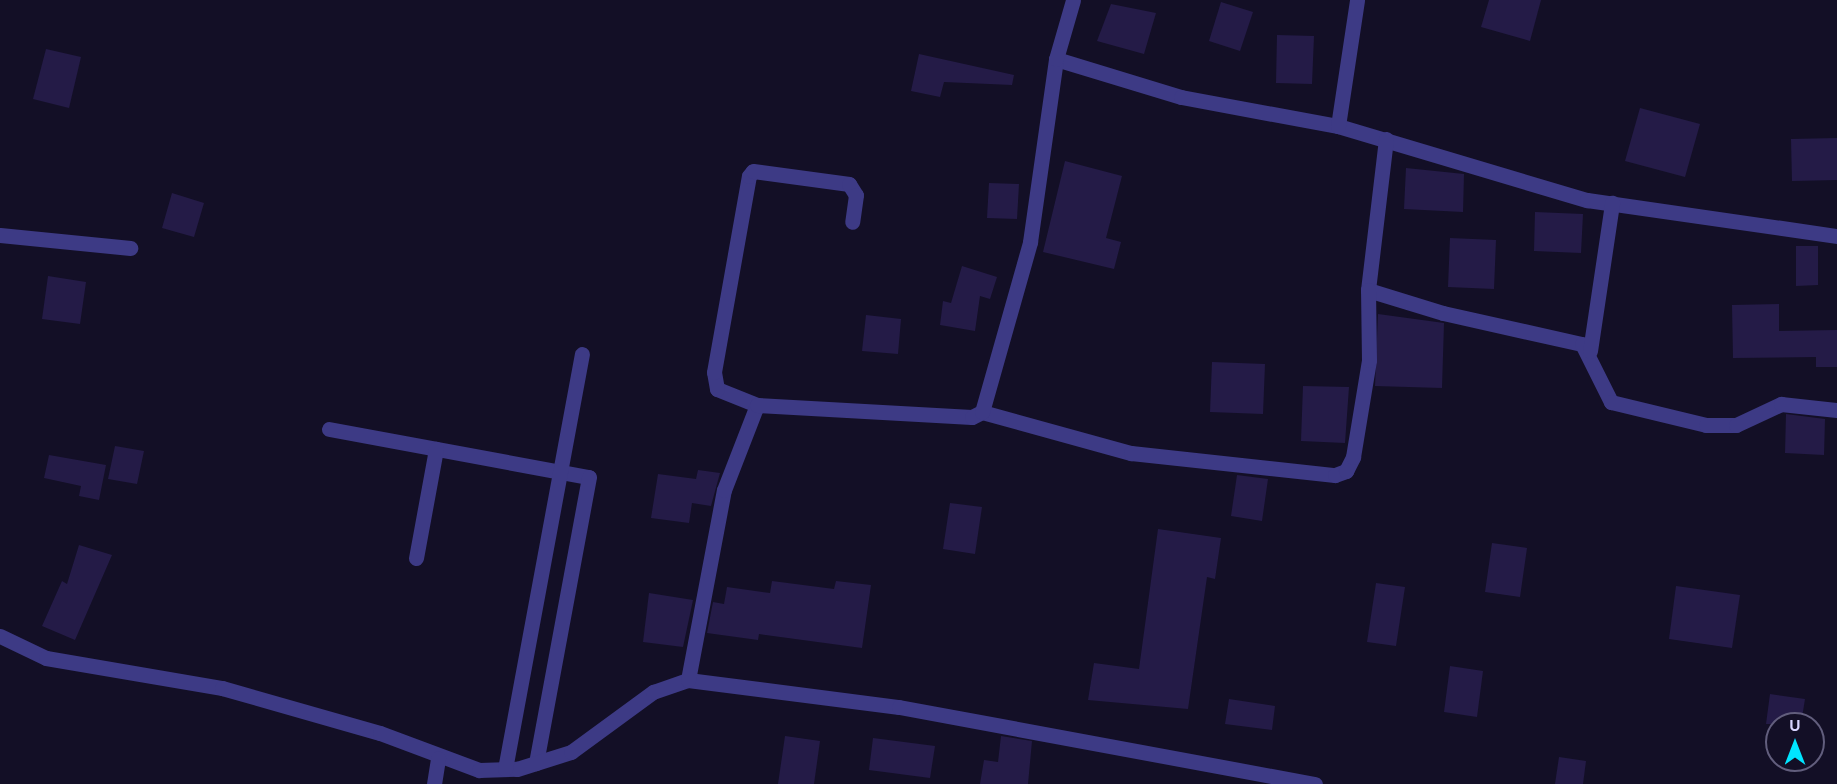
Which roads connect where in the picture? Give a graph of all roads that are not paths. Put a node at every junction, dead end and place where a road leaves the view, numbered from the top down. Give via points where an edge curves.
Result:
1 (1073, 0) edge
2 (1357, 0) edge
3 (1056, 59) junction
4 (1338, 126) junction
5 (1386, 139) junction
6 (1612, 204) junction
7 (852, 222) dead end
8 (0, 234) edge
9 (1837, 236) edge
10 (130, 248) dead end
11 (1368, 290) junction
12 (1590, 351) junction
13 (582, 354) dead end
14 (756, 405) junction
15 (1837, 410) edge
16 (982, 412) junction
17 (329, 429) dead end
18 (436, 449) junction
19 (561, 471) junction
20 (416, 558) dead end
21 (0, 636) edge
22 (688, 680) junction
23 (438, 758) junction
24 (536, 763) junction
25 (505, 769) junction
26 (434, 784) edge
27 (1315, 784) edge

1 - 3 street
2 - 4 street
3 - 4 street via 1181,97
3 - 16 street via 1030,242
4 - 5 street
5 - 6 street
5 - 11 street
6 - 9 street
6 - 12 street
7 - 14 street via 856,195 849,184 753,171 749,176 742,191 714,372 717,389
8 - 10 street
11 - 12 street via 1443,313 1582,344
11 - 16 street via 1369,360 1353,457 1346,471 1335,475 1131,453
12 - 15 street via 1611,402 1706,424 1736,424 1781,404
13 - 19 street
14 - 16 street via 972,417
14 - 22 street via 724,490
17 - 18 street
18 - 19 street
18 - 20 street
19 - 24 street via 589,477
19 - 25 street
21 - 23 street via 46,658 222,688 380,734
22 - 24 street via 652,692 571,752
22 - 27 street via 899,707
23 - 25 street via 479,770
23 - 26 street
24 - 25 street

